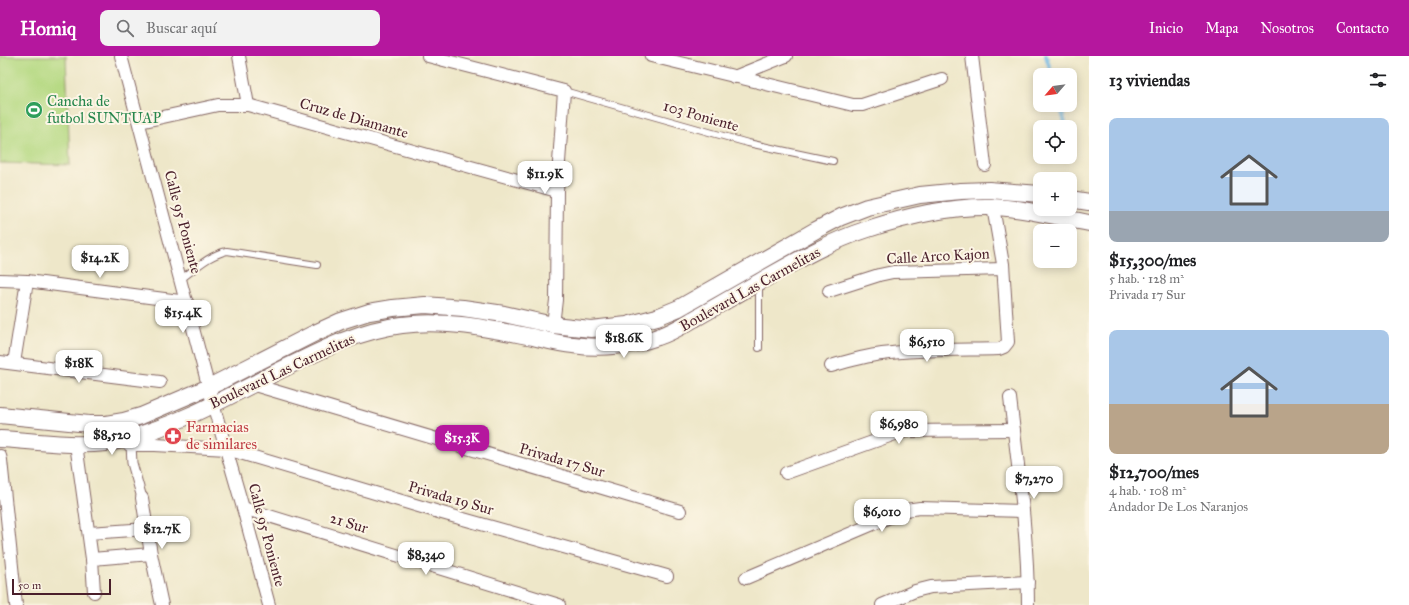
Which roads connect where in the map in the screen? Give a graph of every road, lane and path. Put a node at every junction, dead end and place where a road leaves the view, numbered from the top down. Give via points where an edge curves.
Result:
1 (121, 56) edge
2 (239, 56) edge
3 (428, 56) edge
4 (651, 56) edge
5 (786, 56) edge
6 (972, 56) edge
7 (734, 77) junction
8 (942, 79) dead end
9 (564, 91) junction
10 (248, 105) junction
11 (140, 122) junction
12 (833, 161) dead end
13 (985, 165) dead end
14 (557, 191) junction
15 (1033, 193) edge
16 (1077, 200) edge
17 (1089, 202) edge
18 (993, 207) junction
19 (1089, 223) edge
20 (316, 265) dead end
21 (1003, 269) junction
22 (181, 279) junction
23 (0, 280) edge
24 (27, 281) junction
25 (759, 281) junction
26 (829, 291) dead end
27 (187, 302) junction
28 (553, 326) junction
29 (591, 329) junction
30 (593, 346) junction
31 (758, 348) dead end
32 (0, 362) edge
33 (14, 363) junction
34 (831, 366) dead end
35 (160, 382) dead end
36 (251, 384) junction
37 (209, 387) junction
38 (1010, 398) dead end
39 (214, 404) junction
40 (0, 415) edge
41 (1014, 430) junction
42 (0, 439) edge
43 (128, 442) junction
44 (76, 444) junction
45 (227, 449) junction
46 (0, 456) edge
47 (786, 473) dead end
48 (142, 498) joint
49 (243, 508) junction
50 (680, 511) dead end
51 (1023, 511) junction
52 (147, 529) junction
53 (89, 533) junction
54 (151, 554) junction
55 (92, 559) junction
56 (667, 576) dead end
57 (746, 578) dead end
58 (1028, 582) junction
59 (94, 592) dead end
60 (16, 605) edge
61 (162, 605) edge
62 (269, 605) edge
63 (559, 605) edge
64 (882, 605) edge
65 (1028, 605) edge

1 - 11 street, Calle 95 Poniente
2 - 10 street
3 - 9 street
4 - 7 street
5 - 7 street
6 - 13 street
7 - 8 street via 853,105 862,105
9 - 12 lane, 103 Poniente via 748,143
9 - 14 street
10 - 11 street, Cruz de Diamante via 218,105
10 - 14 street, Cruz de Diamante
11 - 22 street, Calle 95 Poniente
14 - 28 street via 556,300
15 - 29 main road, Boulevard Las Carmelitas via 961,191 920,195 867,207 816,230 657,318 628,325
16 - 17 main road
18 - 19 main road, Boulevard Las Carmelitas
18 - 21 street
18 - 25 main road, Boulevard Las Carmelitas via 944,210 867,229 822,248
20 - 22 lane via 227,251 211,256
21 - 26 street, Calle Arco Kajon via 894,272
21 - 34 street via 1008,342 999,349 883,354
22 - 27 street, Calle 95 Poniente
23 - 24 street
24 - 27 street
24 - 33 street
25 - 30 main road, Boulevard Las Carmelitas via 656,338 620,345
25 - 31 lane
27 - 37 street, Calle 95 Poniente
28 - 29 main road, Boulevard Las Carmelitas
28 - 37 main road, Boulevard Las Carmelitas via 504,314 425,305 369,312 314,333
29 - 30 main road
30 - 36 main road, Boulevard Las Carmelitas via 573,345 472,326 438,323 400,325 368,331 340,342
32 - 33 street
33 - 35 street
36 - 39 main road, Boulevard Las Carmelitas
36 - 50 street, Privada 17 Sur
37 - 39 street, Calle 95 Poniente
37 - 40 main road, Boulevard Las Carmelitas via 141,416 106,424
38 - 41 street
39 - 43 main road, Boulevard Las Carmelitas
39 - 45 street, Calle 95 Poniente
41 - 47 street via 906,431
41 - 51 street
42 - 44 main road, Boulevard Las Carmelitas
43 - 44 main road, Boulevard Las Carmelitas
43 - 45 street, Privada 19 Sur
43 - 48 street
44 - 53 street
45 - 49 street, Calle 95 Poniente
45 - 56 street, Privada 19 Sur
46 - 60 street
48 - 52 street
49 - 62 street, Calle 95 Poniente
49 - 63 street, 21 Sur
51 - 57 street via 920,508 906,510
51 - 58 street
52 - 53 street
52 - 54 street
53 - 55 street
54 - 55 street
54 - 61 street
55 - 59 street
58 - 64 street via 931,587
58 - 65 street

